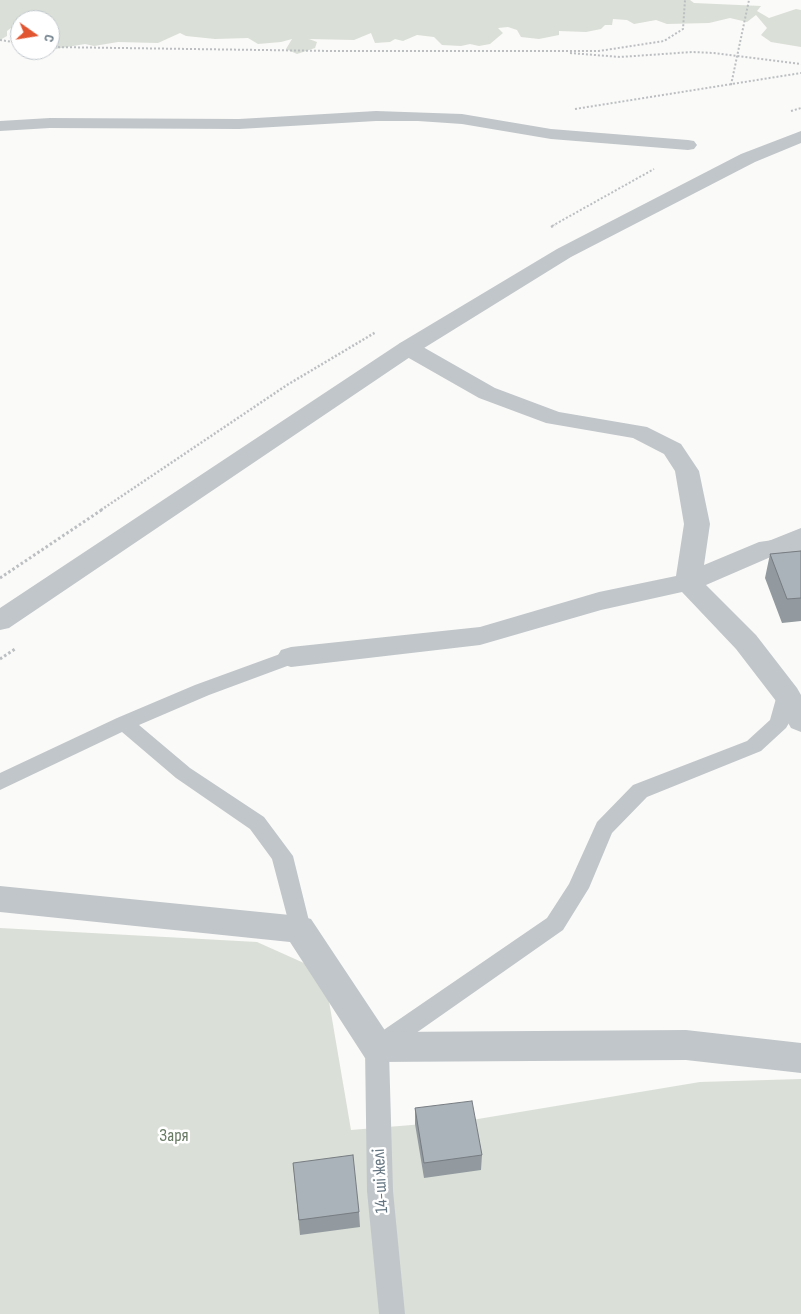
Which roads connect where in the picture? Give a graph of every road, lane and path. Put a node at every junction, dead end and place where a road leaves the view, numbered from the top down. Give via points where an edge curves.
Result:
1 (685, 0) edge
2 (749, 0) edge
3 (60, 47) edge
4 (540, 51) junction
5 (737, 56) junction
6 (801, 64) edge
7 (801, 73) edge
8 (730, 85) junction
9 (573, 109) dead end
10 (0, 126) edge
11 (801, 136) edge
12 (688, 145) dead end
13 (408, 348) junction
14 (801, 534) edge
15 (801, 544) edge
16 (768, 548) junction
17 (688, 582) junction
18 (0, 622) edge
19 (291, 657) joint
20 (787, 695) junction
21 (801, 721) edge
22 (124, 723) junction
23 (0, 782) edge
24 (0, 900) edge
25 (300, 929) junction
26 (377, 1047) junction
27 (801, 1058) edge
28 (392, 1314) edge

1 - 4 path via 683,29 664,41 599,51
2 - 5 path
3 - 4 path
4 - 5 path via 620,56 692,52
5 - 6 path
5 - 8 path
7 - 8 path
8 - 9 path
10 - 12 street via 230,124 418,116 462,118 551,134
11 - 13 street via 748,158 564,253
13 - 17 street via 487,393 554,418 639,432 673,449 687,471 697,524
13 - 18 street
14 - 16 lane
15 - 16 street
16 - 17 street
17 - 19 street via 599,601 480,636
17 - 20 street via 746,642
19 - 22 lane
20 - 21 street
20 - 26 lane via 779,723 754,746 640,791 604,828 578,888 555,924
22 - 23 lane
22 - 25 lane via 184,772 257,823 282,856
24 - 25 street
25 - 26 street
26 - 27 street via 686,1045
26 - 28 lane, 14-ші желі via 380,1191

